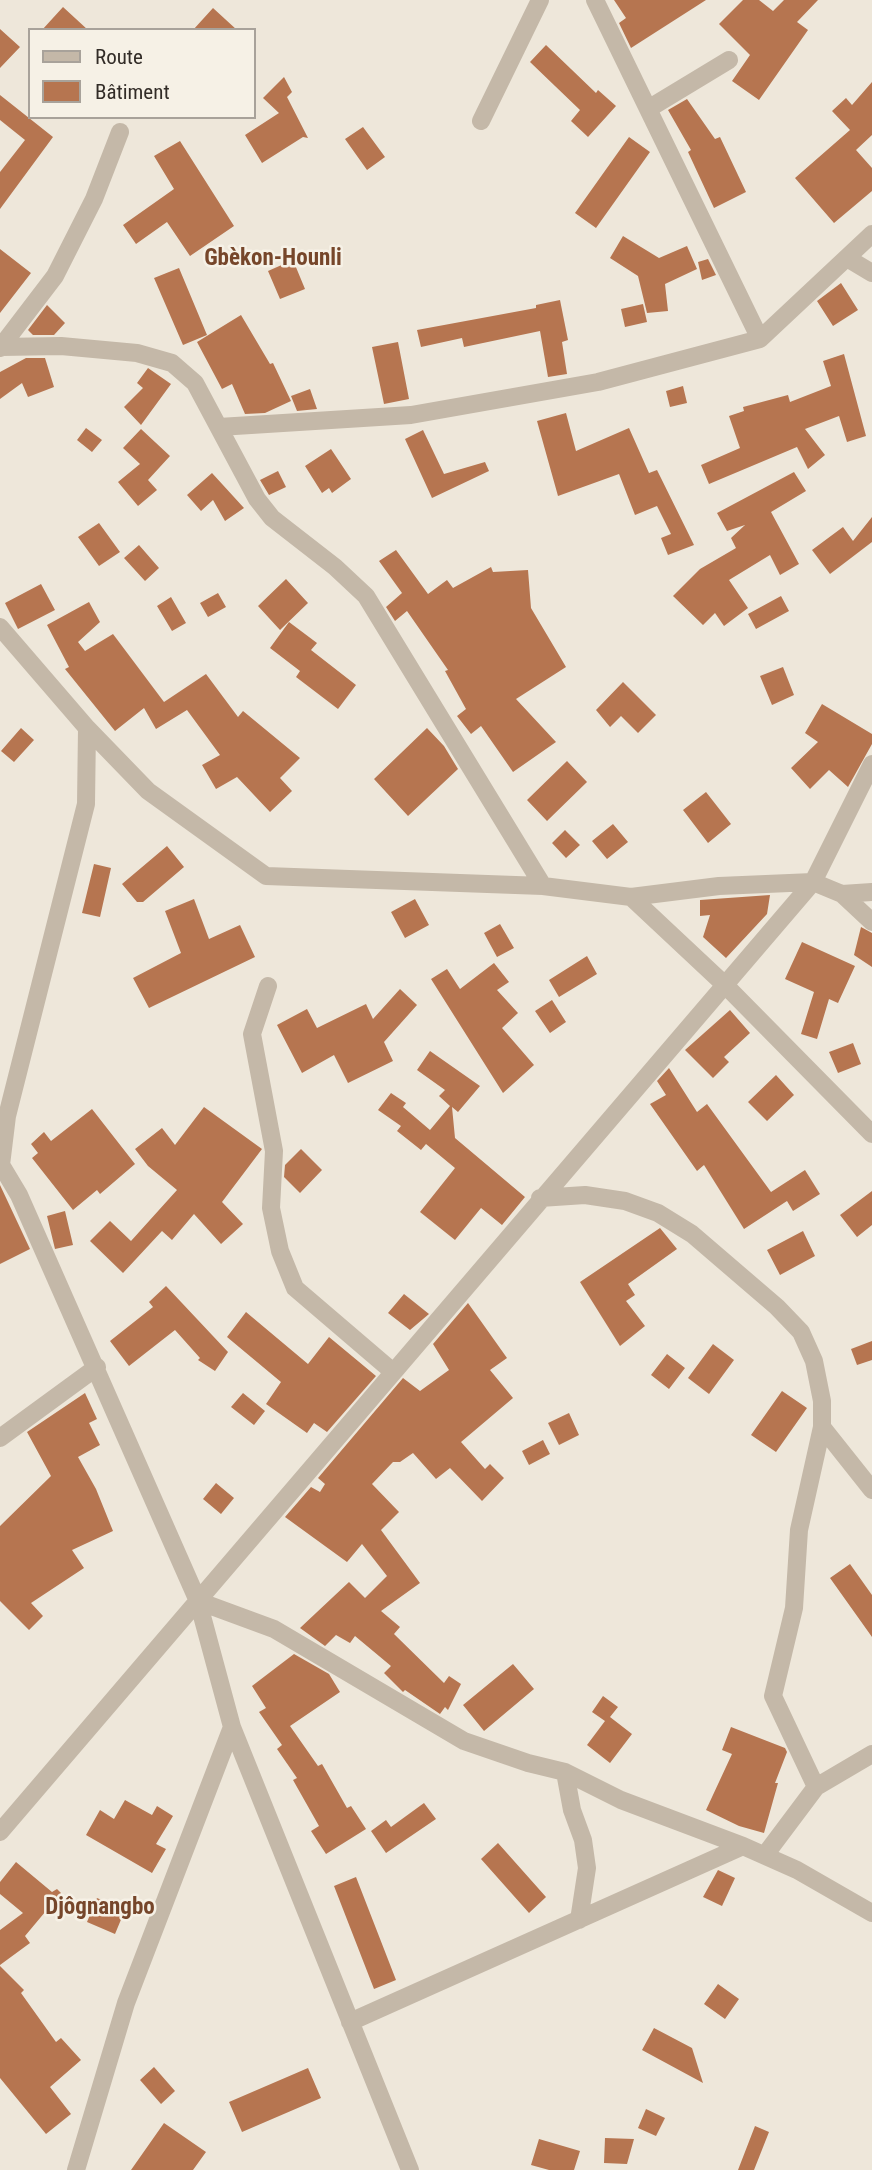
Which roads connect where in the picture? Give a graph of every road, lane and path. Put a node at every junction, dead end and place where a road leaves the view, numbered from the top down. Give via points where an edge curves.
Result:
1 (540, 0) edge
2 (595, 0) edge
3 (729, 60) dead end
4 (648, 109) junction
5 (481, 121) dead end
6 (120, 132) dead end
7 (872, 234) edge
8 (846, 258) junction
9 (872, 273) edge
10 (760, 339) junction
11 (1, 347) edge
12 (219, 427) junction
13 (0, 627) edge
14 (87, 728) junction
15 (872, 764) edge
16 (813, 882) junction
17 (542, 886) junction
18 (872, 892) edge
19 (842, 894) junction
20 (631, 897) junction
21 (872, 922) edge
22 (268, 986) dead end
23 (726, 986) junction
24 (872, 1134) edge
25 (0, 1165) edge
26 (540, 1198) junction
27 (97, 1367) junction
28 (392, 1371) junction
29 (822, 1427) junction
30 (0, 1438) edge
31 (872, 1490) edge
32 (198, 1601) junction
33 (232, 1727) junction
34 (872, 1754) edge
35 (565, 1772) junction
36 (816, 1787) junction
37 (0, 1832) edge
38 (743, 1846) junction
39 (765, 1855) junction
40 (872, 1913) edge
41 (579, 1920) junction
42 (350, 2022) junction
43 (76, 2170) edge
44 (410, 2170) edge

1 - 5 street
2 - 4 street
3 - 4 street
4 - 10 street
6 - 11 street via 94,199 55,276
7 - 8 street
8 - 9 street
8 - 10 street
10 - 12 street via 598,382 411,415
11 - 12 street via 97,349 172,363 195,383
12 - 17 street via 272,518 366,596
13 - 14 street
14 - 17 street via 148,791 266,876
14 - 25 street via 86,804 7,1116
15 - 16 street
16 - 19 street
16 - 20 street via 719,886
16 - 23 street
17 - 20 street
18 - 19 street
19 - 21 street
20 - 23 street
22 - 28 street via 252,1034 274,1151 271,1208 280,1251 295,1288
23 - 24 street
23 - 26 street
25 - 27 street via 19,1195
26 - 28 street
26 - 29 street via 584,1195 625,1200 692,1234 746,1277 801,1332 814,1361
27 - 30 street
27 - 32 street
28 - 32 street
29 - 31 street
29 - 36 street via 799,1530 794,1608 774,1696
32 - 33 street
32 - 35 street via 274,1629 464,1741
32 - 37 street
33 - 42 street
33 - 43 street via 127,2004
34 - 36 street
35 - 38 street via 621,1800
35 - 41 street via 587,1868
36 - 39 street
38 - 39 street
38 - 41 street
39 - 40 street
41 - 42 street
42 - 44 street

